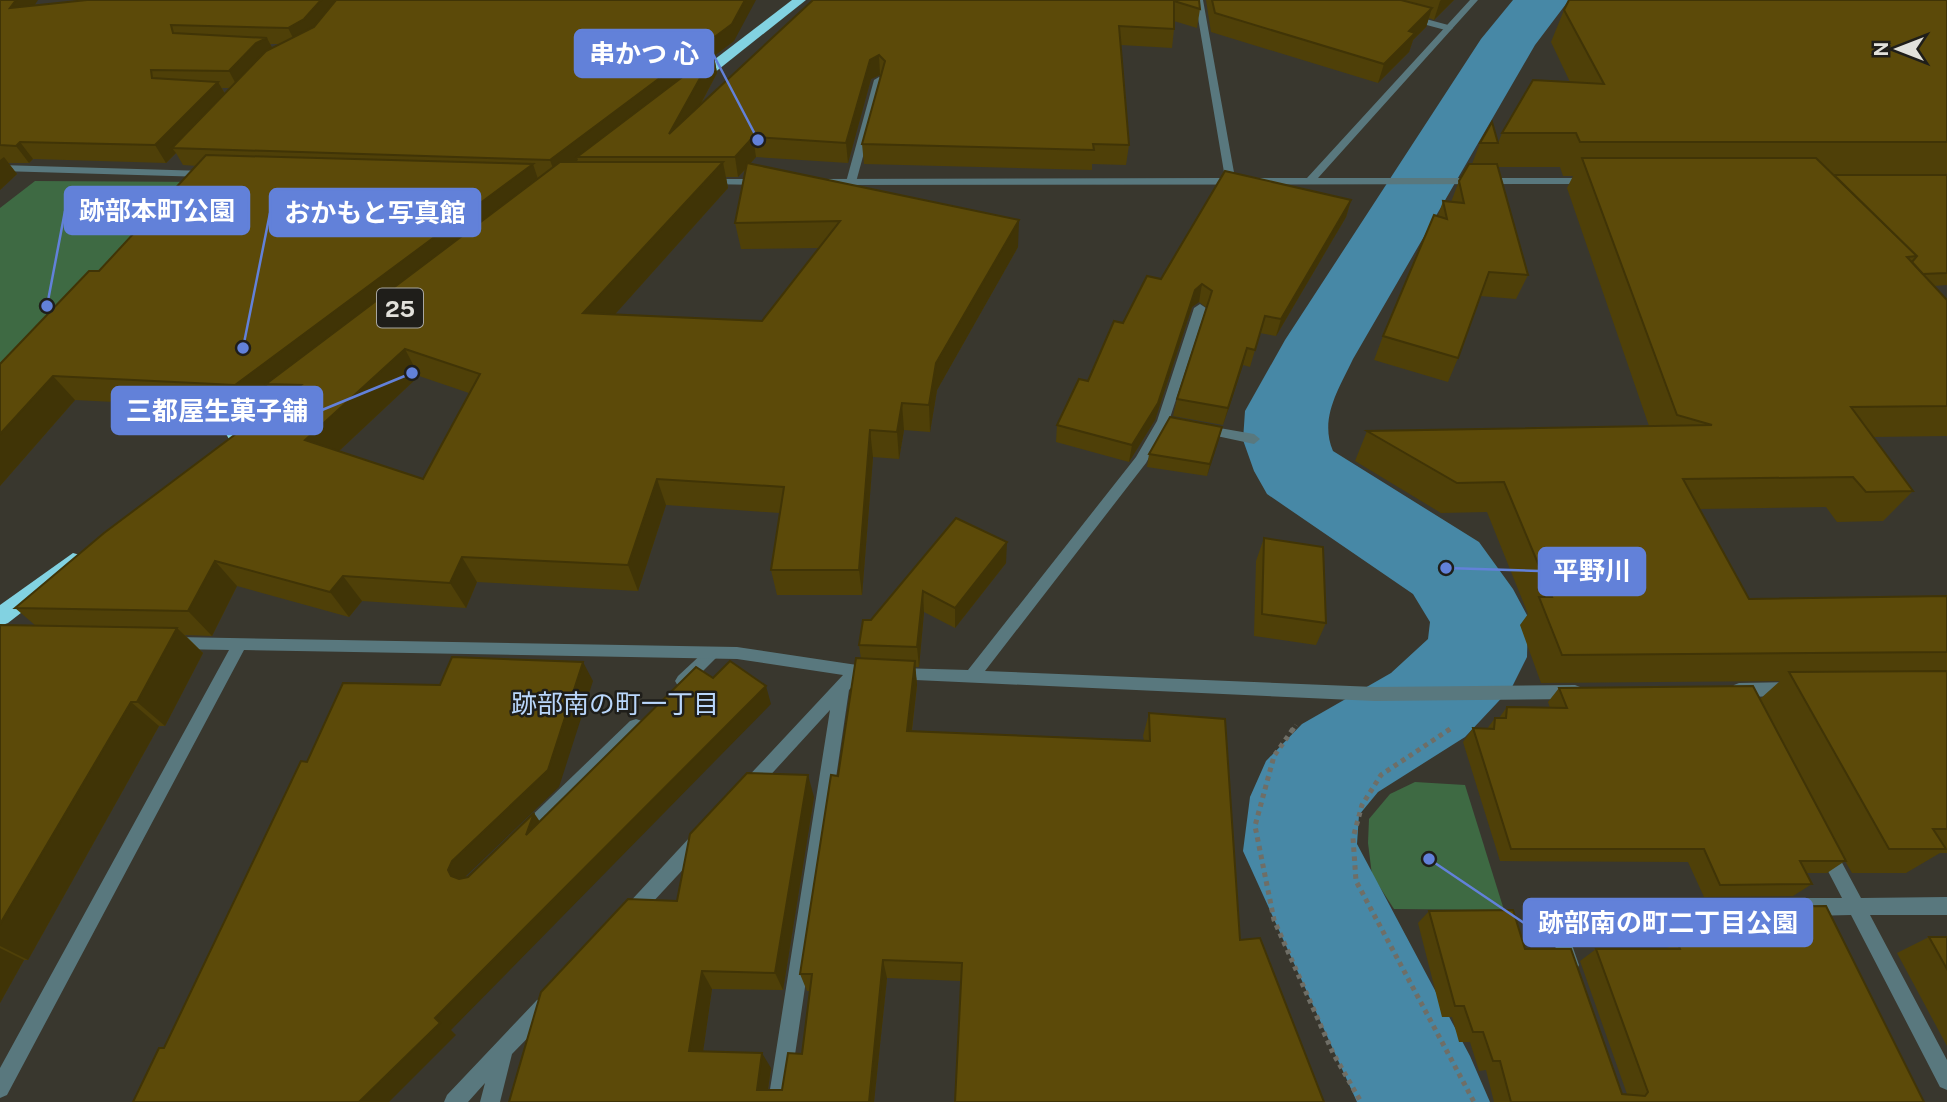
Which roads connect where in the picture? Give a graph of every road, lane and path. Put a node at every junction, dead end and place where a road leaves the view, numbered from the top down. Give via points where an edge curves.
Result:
1 (800, 0) edge
2 (1199, 0) edge
3 (1474, 0) edge
4 (1397, 13) edge
5 (1449, 28) junction
6 (879, 80) edge
7 (679, 93) edge
8 (175, 163) edge
9 (0, 168) edge
10 (166, 173) junction
11 (220, 174) edge
12 (1230, 180) junction
13 (1310, 181) junction
14 (1604, 181) edge
15 (782, 182) edge
16 (810, 182) edge
17 (851, 182) junction
18 (699, 183) edge
19 (1200, 308) dead end
20 (315, 373) edge
21 (1176, 423) junction
22 (1254, 439) dead end
23 (217, 449) edge
24 (87, 550) edge
25 (0, 617) edge
26 (160, 643) edge
27 (240, 644) junction
28 (712, 653) junction
29 (973, 675) junction
30 (849, 679) junction
31 (1798, 689) edge
32 (1717, 690) edge
33 (672, 691) edge
34 (1320, 691) junction
35 (1595, 691) edge
36 (1487, 693) junction
37 (652, 710) edge
38 (739, 797) edge
39 (710, 828) edge
40 (1818, 834) edge
41 (513, 845) edge
42 (1855, 906) junction
43 (1947, 906) edge
44 (616, 929) edge
45 (1577, 987) edge
46 (560, 990) edge
47 (503, 1051) junction
48 (1947, 1080) edge
49 (0, 1088) edge
50 (454, 1102) edge
51 (490, 1102) edge
52 (778, 1102) edge
53 (1361, 1102) edge
54 (1474, 1102) edge

1 - 7 highway
2 - 12 street
3 - 5 street
4 - 5 street
5 - 13 street
6 - 17 street
8 - 10 street
9 - 10 street
10 - 11 street
12 - 13 street
12 - 17 street
13 - 14 street
15 - 18 street
16 - 17 street
19 - 21 street
20 - 23 highway
21 - 22 street
21 - 29 street via 1141,460
24 - 25 highway
26 - 27 street
27 - 28 street
27 - 49 street
28 - 30 street via 737,653
28 - 33 street
29 - 30 street
29 - 34 street
30 - 38 street
30 - 52 street
31 - 32 street via 1747,696
34 - 36 street
34 - 53 path via 1274,756 1255,826 1274,920 1333,1053
35 - 36 street
36 - 54 path via 1462,721 1381,775 1362,805 1353,838 1356,881
37 - 41 street
39 - 44 street
40 - 42 street
42 - 43 street
42 - 45 street via 1551,910
42 - 48 street
46 - 47 street
47 - 50 street
47 - 51 street

